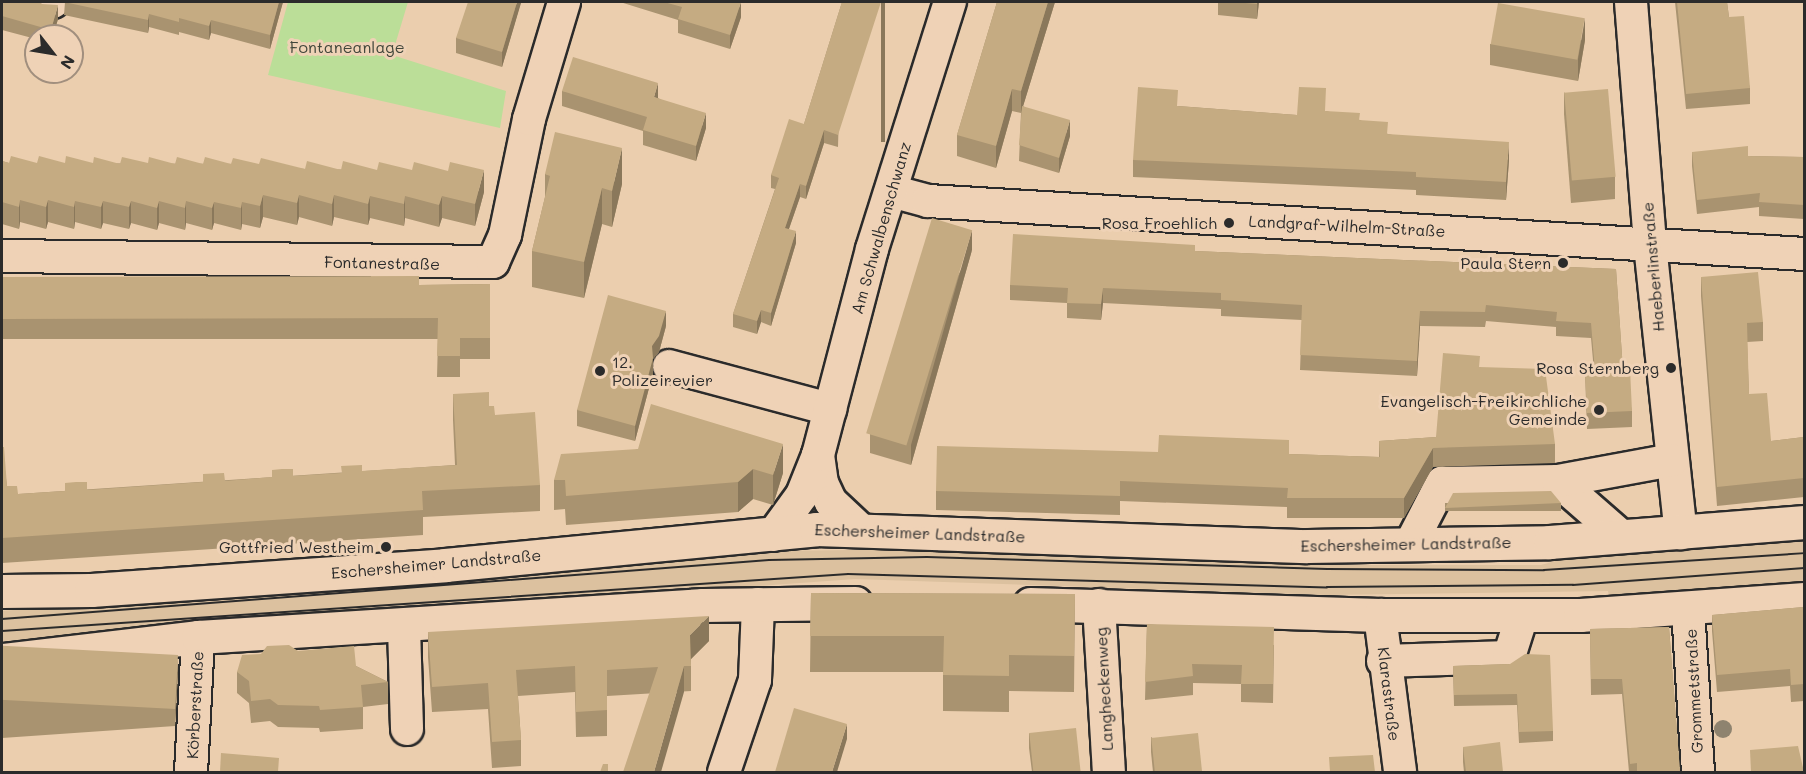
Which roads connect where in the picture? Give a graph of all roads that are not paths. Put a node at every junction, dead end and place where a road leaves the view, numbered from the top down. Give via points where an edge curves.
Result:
1 (564, 2) edge
2 (950, 2) edge
3 (1628, 2) edge
4 (891, 191) junction
5 (1650, 245) junction
6 (1804, 254) edge
7 (2, 256) edge
8 (669, 366) dead end
9 (830, 409) junction
10 (818, 456) junction
11 (1672, 460) junction
12 (1558, 481) junction
13 (1804, 522) edge
14 (862, 531) junction
15 (1681, 532) junction
16 (773, 535) junction
17 (1622, 536) junction
18 (1411, 543) junction
19 (2, 591) edge
20 (1804, 599) edge
21 (886, 603) edge
22 (758, 604) junction
23 (1005, 604) edge
24 (1099, 605) junction
25 (1688, 609) junction
26 (1380, 615) junction
27 (1522, 616) junction
28 (404, 627) junction
29 (198, 638) junction
30 (2, 660) edge
31 (1383, 661) junction
32 (407, 729) dead end
33 (191, 772) edge
34 (724, 772) edge
35 (1109, 772) edge
36 (1400, 772) edge
37 (1698, 772) edge

1 - 7 street, Fontanestraße via 529,119 505,235 493,262
2 - 4 street, Am Schwalbenschwanz
3 - 5 street, Haeberlinstraße
4 - 5 street, Landgraf-Wilhelm-Straße via 928,201
4 - 9 street, Am Schwalbenschwanz
5 - 6 street, Landgraf-Wilhelm-Straße
5 - 11 street, Haeberlinstraße
8 - 9 street
9 - 10 street, Am Schwalbenschwanz
10 - 14 street, Am Schwalbenschwanz via 822,483 831,502
10 - 16 street, Am Schwalbenschwanz via 802,495
11 - 12 street
11 - 15 street, Haeberlinstraße
12 - 17 street
12 - 18 street via 1442,483
13 - 15 main road, Eschersheimer Landstraße
14 - 16 main road, Eschersheimer Landstraße via 816,529
14 - 18 main road, Eschersheimer Landstraße via 1307,546
15 - 17 main road, Eschersheimer Landstraße
16 - 19 main road, Eschersheimer Landstraße via 445,565 91,590
17 - 18 main road, Eschersheimer Landstraße via 1550,542
20 - 25 main road
21 - 22 main road
22 - 28 main road
22 - 34 street via 755,680
23 - 24 main road
24 - 26 main road
24 - 35 street, Langheckenweg
25 - 27 main road
25 - 37 street, Grommetstraße
26 - 27 main road
26 - 31 street, Klarastraße
27 - 31 street via 1509,657
28 - 29 main road
28 - 32 street
29 - 30 main road
29 - 33 street, Körberstraße
31 - 36 street, Klarastraße

